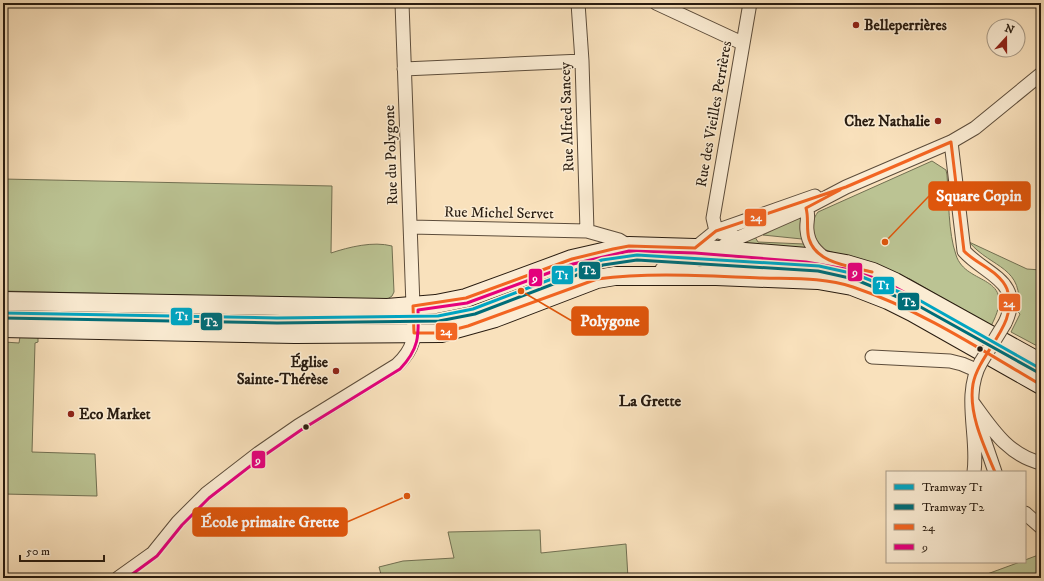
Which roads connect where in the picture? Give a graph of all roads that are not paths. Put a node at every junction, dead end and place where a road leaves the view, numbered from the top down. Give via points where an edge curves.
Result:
1 (402, 3) edge
2 (578, 3) edge
3 (656, 3) edge
4 (750, 3) edge
5 (742, 43) junction
6 (582, 61) junction
7 (404, 69) junction
8 (1041, 74) edge
9 (951, 142) junction
10 (846, 186) junction
11 (791, 204) junction
12 (806, 208) junction
13 (411, 227) junction
14 (587, 231) junction
15 (716, 231) junction
16 (738, 238) junction
17 (629, 246) junction
18 (695, 248) junction
19 (719, 250) junction
20 (827, 260) junction
21 (615, 276) junction
22 (3, 302) edge
23 (413, 306) junction
24 (3, 328) edge
25 (414, 333) junction
26 (872, 357) dead end
27 (1041, 363) edge
28 (979, 366) junction
29 (1041, 385) edge
30 (973, 403) junction
31 (1041, 463) edge
32 (974, 471) edge
33 (995, 471) edge
34 (1026, 514) edge
35 (1041, 527) edge
36 (118, 578) edge

1 - 7 street, Rue du Polygone
2 - 6 street, Rue Alfred Sancey
3 - 5 street
4 - 5 street, Rue des Vieilles Perrières
5 - 15 street, Rue des Vieilles Perrières via 714,214
6 - 7 street
6 - 14 street, Rue Alfred Sancey
7 - 13 street, Rue du Polygone
8 - 9 street via 975,128
9 - 10 street
9 - 28 street, bridge via 964,251 970,259 996,276 1007,287 1010,298 1010,311 1005,323
10 - 11 street
10 - 12 street
11 - 12 street
11 - 15 street
12 - 16 street
12 - 20 street via 809,242 816,252
13 - 14 street, Rue Michel Servet
13 - 23 street, Rue du Polygone
14 - 17 street, Rue Michel Servet via 619,240
15 - 16 street
15 - 18 street
16 - 19 street
17 - 18 main road
17 - 23 main road via 572,259 466,298
18 - 19 main road
19 - 20 main road
19 - 21 street via 677,268 629,272
20 - 27 main road via 873,272 895,282
21 - 25 main road via 597,279 468,326 441,333
21 - 29 main road via 818,280 852,286 912,312
22 - 23 main road via 387,308
23 - 25 street, Rue du Polygone
24 - 25 main road via 295,334
25 - 36 street, Rue du Polygone via 411,348 398,364 304,422 253,458 206,494 178,522 153,553
26 - 28 street via 950,361
28 - 30 street via 972,390
30 - 31 street via 996,435 1010,449 1028,460
30 - 32 street
30 - 33 street
34 - 35 street

